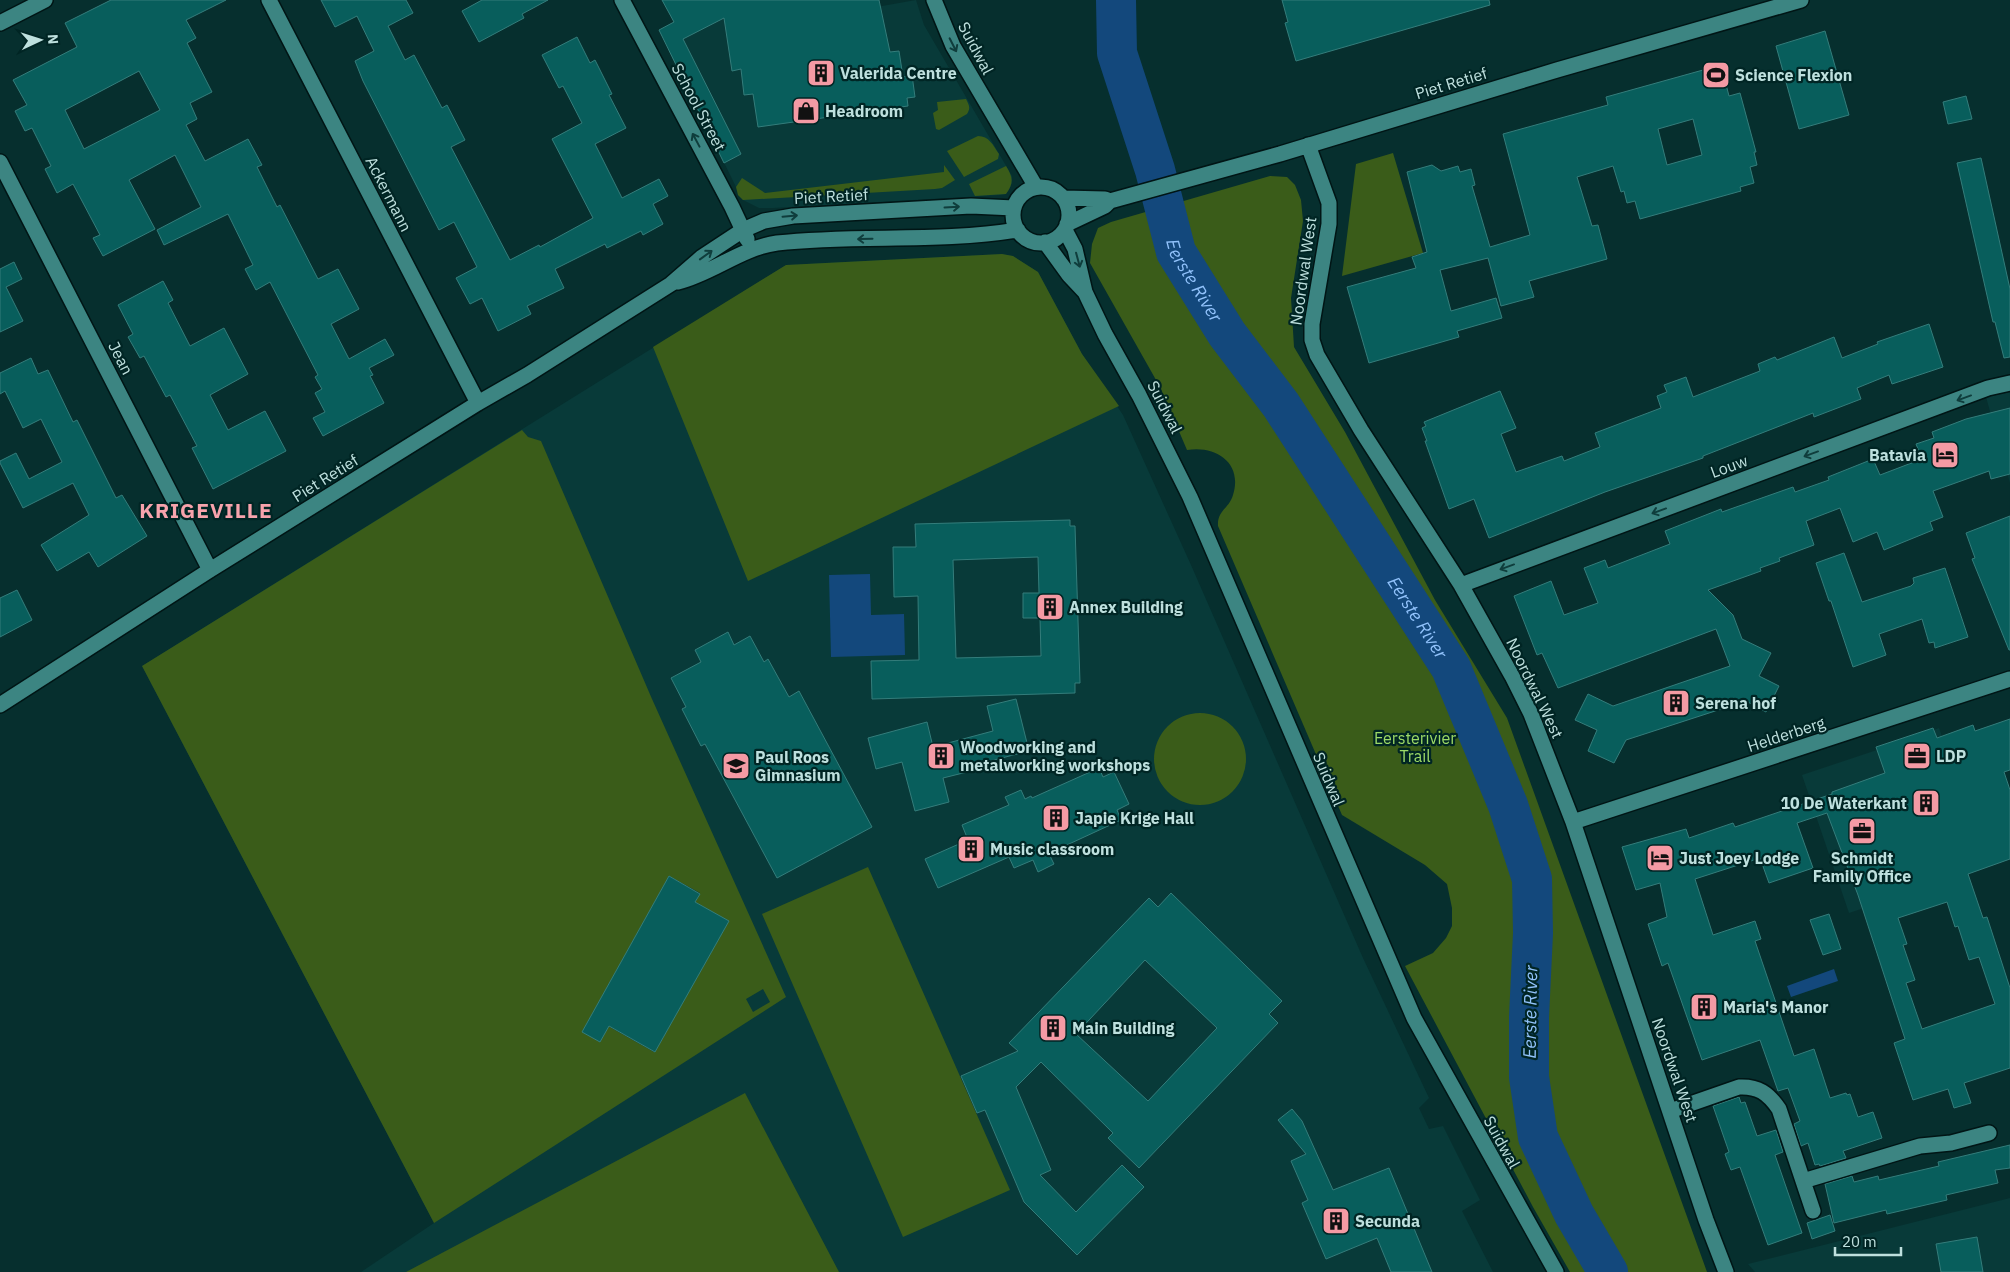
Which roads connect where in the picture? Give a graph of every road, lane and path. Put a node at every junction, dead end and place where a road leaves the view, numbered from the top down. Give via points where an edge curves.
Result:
1 (45, 0) edge
2 (269, 0) edge
3 (622, 0) edge
4 (934, 0) edge
5 (1801, 0) edge
6 (0, 23) edge
7 (1308, 145) junction
8 (0, 162) edge
9 (1036, 187) junction
10 (1063, 198) junction
11 (1110, 201) junction
12 (1014, 208) junction
13 (1066, 227) junction
14 (743, 230) junction
15 (1018, 230) junction
16 (1045, 242) junction
17 (751, 250) junction
18 (671, 284) junction
19 (1085, 292) junction
20 (2010, 383) edge
21 (478, 403) junction
22 (210, 570) junction
23 (1461, 585) junction
24 (2010, 679) edge
25 (0, 705) edge
26 (1573, 822) junction
27 (1670, 1111) junction
28 (1988, 1133) dead end
29 (1803, 1181) junction
30 (1813, 1211) dead end
31 (1556, 1272) edge
32 (1726, 1272) edge

1 - 6 street
2 - 21 street, Ackermann
14 -> 3 street, School Street
4 -> 9 street, Suidwal via 953,46
5 - 7 street, Piet Retief
7 - 11 street, Piet Retief
7 - 23 street, Noordwal West via 1328,203 1329,224 1312,324 1312,340 1317,355 1361,430
8 - 22 street, Jean
9 - 10 street via 1056,191
9 - 12 street via 1019,198
10 - 11 street, Piet Retief
10 - 13 street via 1069,215
11 - 13 street, Piet Retief via 1078,217
14 -> 12 street, Piet Retief via 785,217 972,206
12 - 15 street
13 - 16 street
13 -> 19 street, Suidwal
14 - 17 street, School Street
18 -> 14 street, Piet Retief via 702,257
15 - 16 street via 1030,240
15 -> 17 street, Piet Retief via 973,236 776,244
16 - 19 street, Suidwal via 1068,275
17 - 18 street, Piet Retief
18 - 21 street, Piet Retief
19 - 31 street, Suidwal via 1190,497 1414,1018
20 -> 23 street, Louw via 1988,388
21 - 22 street, Piet Retief
22 - 25 street, Piet Retief
23 - 26 street, Noordwal West via 1531,714
24 - 26 street, Helderberg
26 - 27 street, Noordwal West
27 - 29 street via 1739,1087 1762,1090 1779,1109
27 - 32 street, Noordwal West
28 - 29 street via 1951,1143 1920,1146
29 - 30 street

